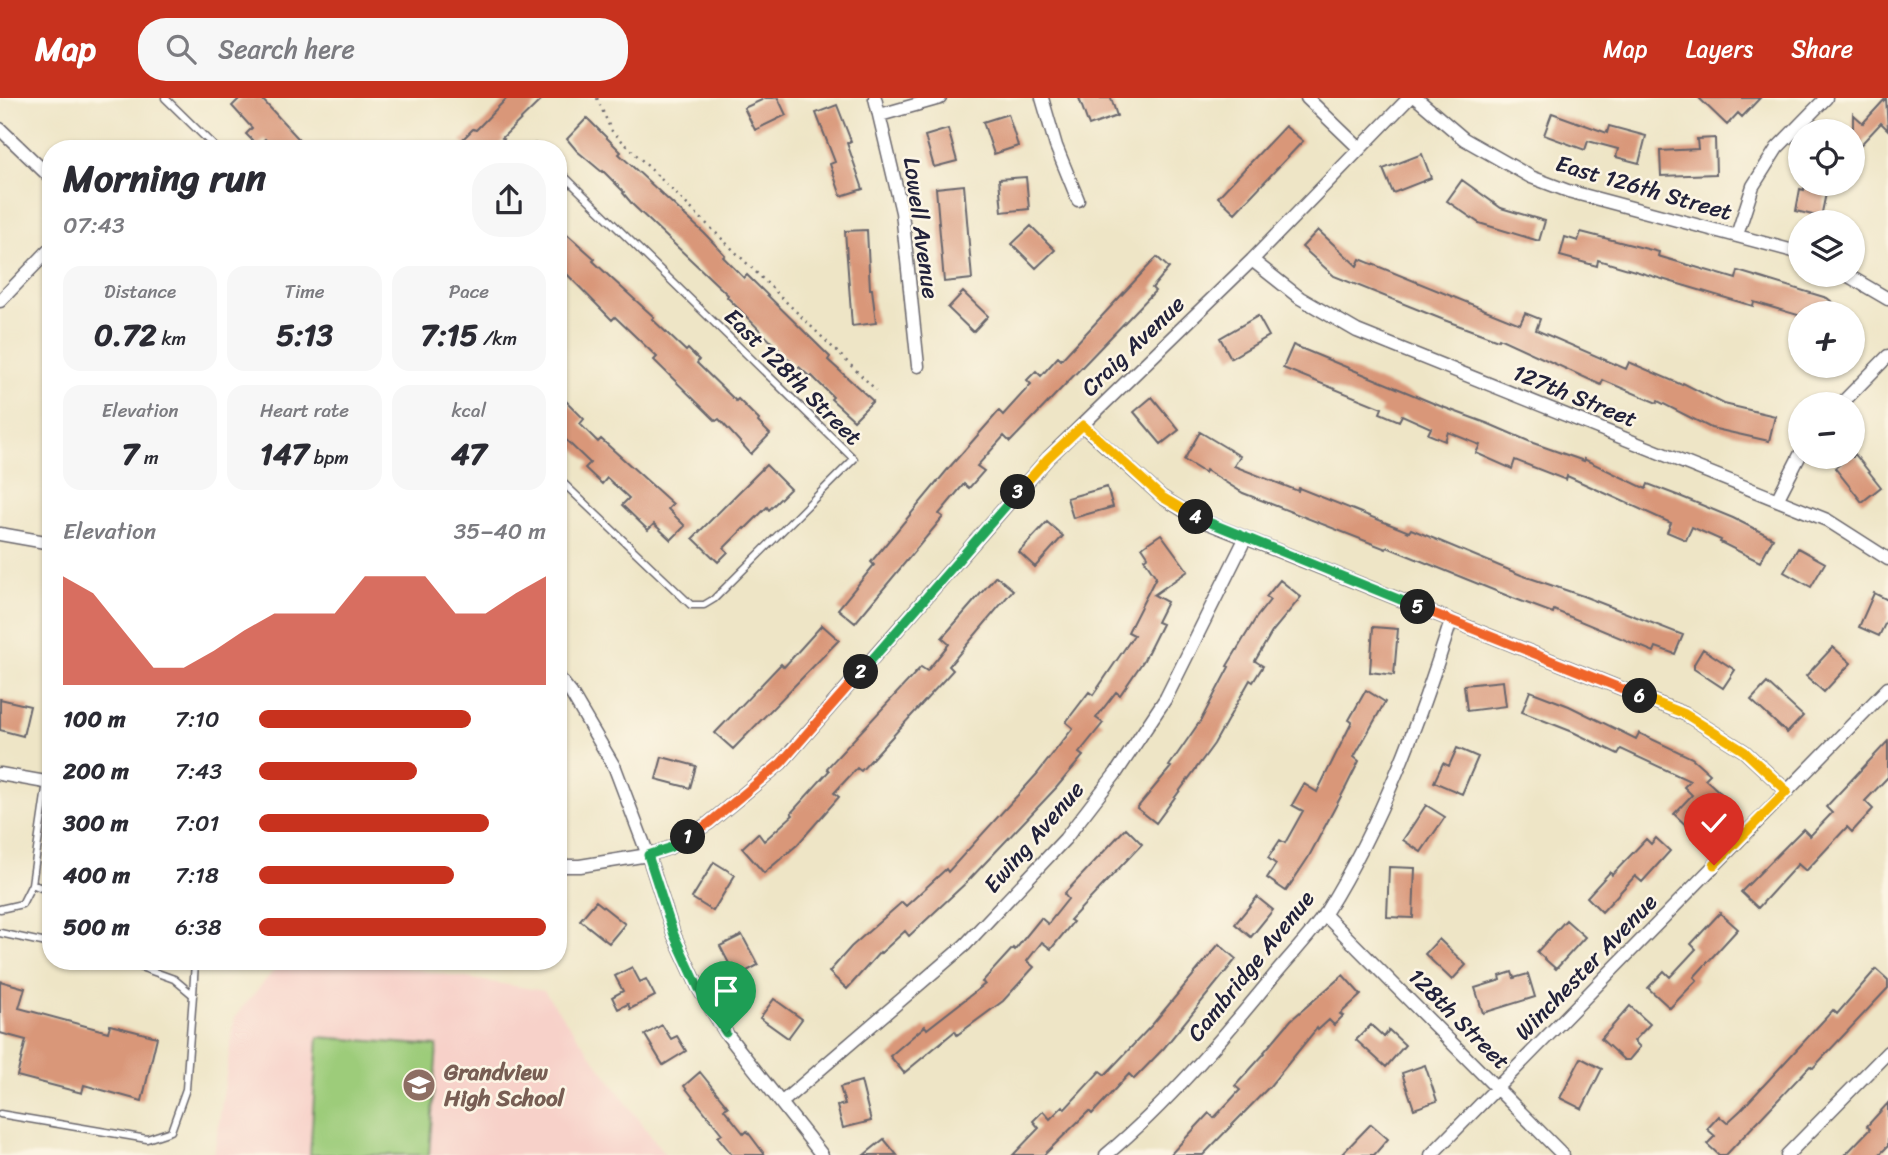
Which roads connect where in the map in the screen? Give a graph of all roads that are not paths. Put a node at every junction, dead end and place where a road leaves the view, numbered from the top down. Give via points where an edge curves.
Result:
1 (165, 98) edge
2 (875, 98) edge
3 (940, 98) edge
4 (1042, 98) edge
5 (1307, 98) edge
6 (1409, 98) edge
7 (1416, 98) edge
8 (1826, 98) edge
9 (880, 115) junction
10 (0, 129) edge
11 (208, 140) edge
12 (1360, 149) junction
13 (42, 169) edge
14 (567, 179) edge
15 (1078, 200) dead end
16 (1737, 236) junction
17 (1788, 250) edge
18 (42, 257) edge
19 (1252, 260) junction
20 (1865, 286) edge
21 (1888, 299) edge
22 (0, 301) edge
23 (1888, 356) edge
24 (918, 366) dead end
25 (1854, 392) edge
26 (1083, 425) junction
27 (1793, 469) edge
28 (567, 487) edge
29 (1777, 499) junction
30 (0, 534) edge
31 (1245, 539) junction
32 (42, 541) edge
33 (1888, 559) edge
34 (1451, 621) junction
35 (567, 688) edge
36 (1888, 688) edge
37 (0, 774) edge
38 (42, 781) edge
39 (1787, 791) junction
40 (42, 824) edge
41 (648, 855) junction
42 (567, 866) edge
43 (32, 884) junction
44 (42, 888) edge
45 (0, 909) edge
46 (1325, 914) junction
47 (0, 933) edge
48 (42, 942) edge
49 (149, 970) edge
50 (194, 970) edge
51 (193, 995) junction
52 (1888, 1052) edge
53 (1497, 1087) junction
54 (781, 1103) junction
55 (0, 1114) edge
56 (822, 1155) edge
57 (1106, 1155) edge
58 (1431, 1155) edge
59 (1563, 1155) edge
60 (1787, 1155) edge

1 - 11 lane
2 - 9 street, Lowell Avenue
3 - 9 street
4 - 15 street
5 - 12 street
6 - 12 street, Craig Avenue
7 - 16 street, East 126th Street via 1464,139 1531,177
8 - 16 street via 1777,148 1753,186
9 - 24 street, Lowell Avenue via 902,212
10 - 13 street
12 - 19 street, Craig Avenue
14 - 28 lane, East 128th Street via 854,459 704,605 691,605
16 - 17 street, East 126th Street
18 - 22 street
19 - 26 street, Craig Avenue
19 - 29 street, 127th Street via 1300,298 1357,331
20 - 21 street
23 - 25 street
26 - 31 street via 1162,497
26 - 41 street, Craig Avenue via 1048,458 781,763 709,823 669,848
27 - 29 street
29 - 33 street, 127th Street via 1827,520
30 - 32 street
31 - 34 street
31 - 54 street, Ewing Avenue via 1166,698 1065,839 965,945
34 - 39 street via 1685,714 1744,751
34 - 46 street, Cambridge Avenue via 1401,763
35 - 41 street via 615,768
36 - 39 street, Winchester Avenue
37 - 38 street
39 - 53 street, Winchester Avenue
40 - 43 lane
41 - 42 street, Craig Avenue
41 - 54 street via 674,935 699,989 726,1033
43 - 44 lane
43 - 45 lane via 22,904
46 - 53 street, 128th Street
46 - 57 street, Cambridge Avenue via 1233,1025 1141,1126
47 - 48 lane
49 - 51 lane via 174,979
50 - 51 lane
51 - 55 lane via 186,1089 171,1131 147,1139
52 - 60 street
53 - 58 street, Winchester Avenue
53 - 59 street, 128th Street
54 - 56 street

